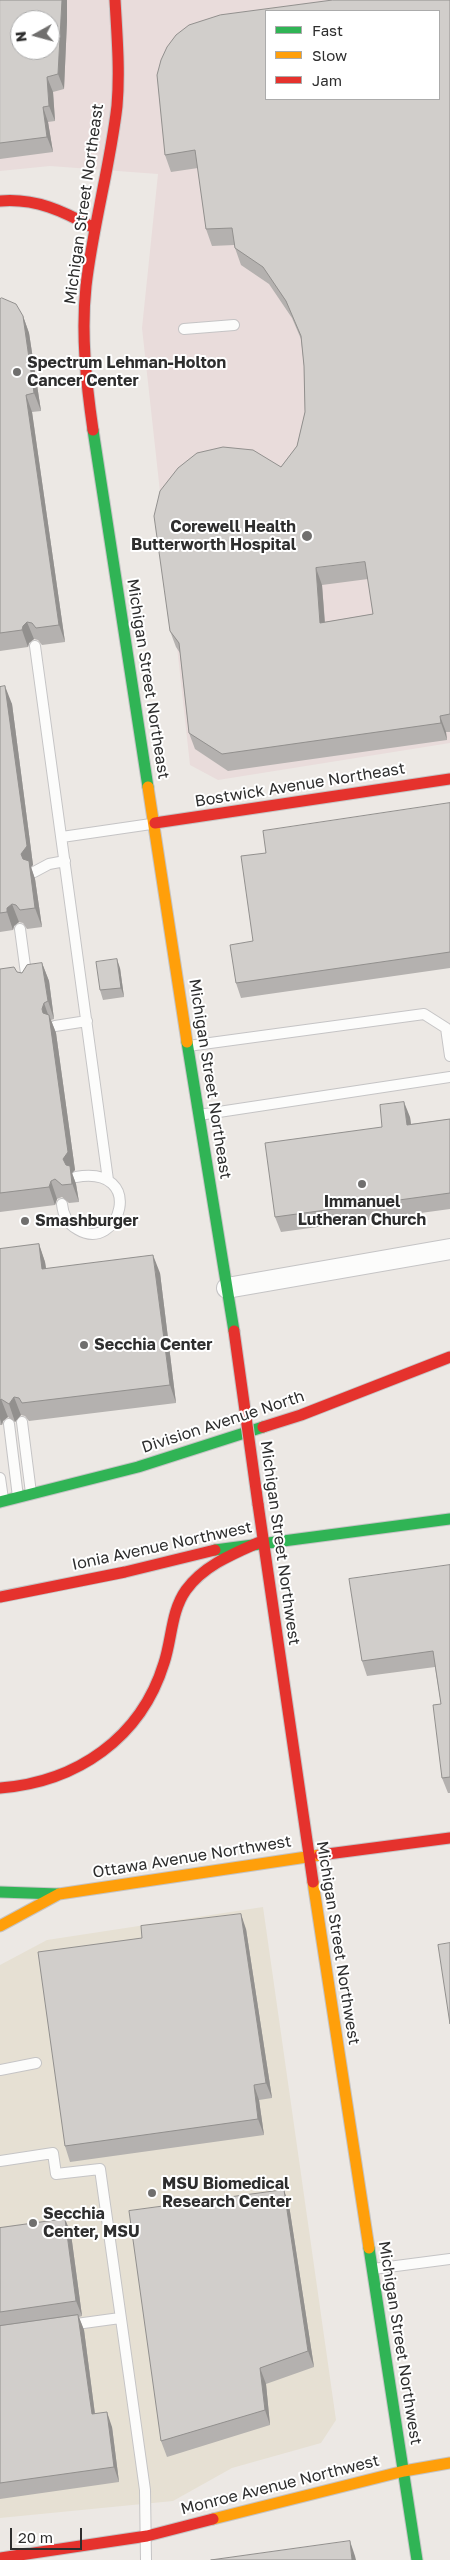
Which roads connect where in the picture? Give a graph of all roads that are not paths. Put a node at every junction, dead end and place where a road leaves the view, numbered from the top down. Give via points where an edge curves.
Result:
1 (115, 0) edge
2 (0, 201) edge
3 (94, 228) junction
4 (234, 325) dead end
5 (184, 329) dead end
6 (35, 646) edge
7 (450, 779) edge
8 (155, 823) junction
9 (62, 836) junction
10 (65, 861) junction
11 (34, 872) dead end
12 (20, 930) edge
13 (27, 984) edge
14 (87, 1021) junction
15 (55, 1026) dead end
16 (188, 1046) junction
17 (450, 1056) edge
18 (450, 1077) edge
19 (198, 1115) junction
20 (76, 1177) dead end
21 (108, 1180) junction
22 (62, 1204) edge
23 (450, 1249) edge
24 (227, 1288) junction
25 (234, 1331) joint
26 (450, 1357) edge
27 (22, 1422) edge
28 (9, 1424) edge
29 (0, 1478) edge
30 (31, 1494) junction
31 (18, 1498) junction
32 (2, 1502) edge
33 (450, 1519) edge
34 (262, 1541) junction
35 (0, 1597) edge
36 (0, 1788) edge
37 (450, 1838) edge
38 (309, 1856) junction
39 (0, 1892) edge
40 (59, 1894) junction
41 (0, 1926) edge
42 (36, 2063) dead end
43 (0, 2070) edge
44 (0, 2161) edge
45 (450, 2259) edge
46 (372, 2269) junction
47 (120, 2318) junction
48 (55, 2327) edge
49 (450, 2464) edge
50 (404, 2471) junction
51 (147, 2536) junction
52 (0, 2558) edge
53 (146, 2560) edge
54 (417, 2560) edge

1 - 3 main road, Michigan Street Northeast via 119,75 114,123
2 - 3 main road via 18,199 52,206
3 - 8 main road, Michigan Street Northeast via 84,316 92,422
4 - 5 lane
6 - 9 lane
7 - 8 main road, Bostwick Avenue Northeast
8 - 9 lane
8 - 16 main road, Michigan Street Northeast
9 - 10 lane
10 - 11 lane via 49,864
10 - 14 lane
12 - 13 lane
14 - 15 lane
14 - 21 lane
16 - 17 lane via 424,1014 446,1028
16 - 19 main road, Michigan Street Northeast
18 - 19 lane
19 - 24 main road, Michigan Street Northeast
20 - 21 lane via 98,1175
21 - 22 lane via 119,1194 121,1203 120,1212 109,1228 100,1232 81,1232 67,1220
23 - 24 street
24 - 25 main road, Michigan Street Northeast
25 - 34 main road, Michigan Street Northwest, bridge
26 - 30 main road, Division Avenue North via 301,1415 138,1467
27 - 30 lane
28 - 31 lane
29 - 32 lane
30 - 31 main road, Division Avenue North
31 - 32 main road, Division Avenue North
33 - 34 main road, Ionia Avenue Northwest
34 - 35 main road, Ionia Avenue Northwest
34 - 36 main road via 202,1572 184,1592 163,1669 152,1693 138,1716 115,1740 85,1765 61,1776
34 - 38 main road, Michigan Street Northwest
37 - 38 main road, Ottawa Avenue Northwest
38 - 40 main road, Ottawa Avenue Northwest
38 - 46 main road, Michigan Street Northwest
39 - 40 main road
40 - 41 main road
42 - 43 lane
44 - 47 lane via 53,2153 56,2174 100,2169
45 - 46 lane
46 - 50 main road, Michigan Street Northwest
47 - 48 lane
47 - 51 lane via 145,2490
49 - 50 main road, Monroe Avenue Northwest
50 - 51 main road, Monroe Avenue Northwest
50 - 54 main road, Michigan Street Northwest
51 - 52 main road, Monroe Avenue Northwest
51 - 53 lane

